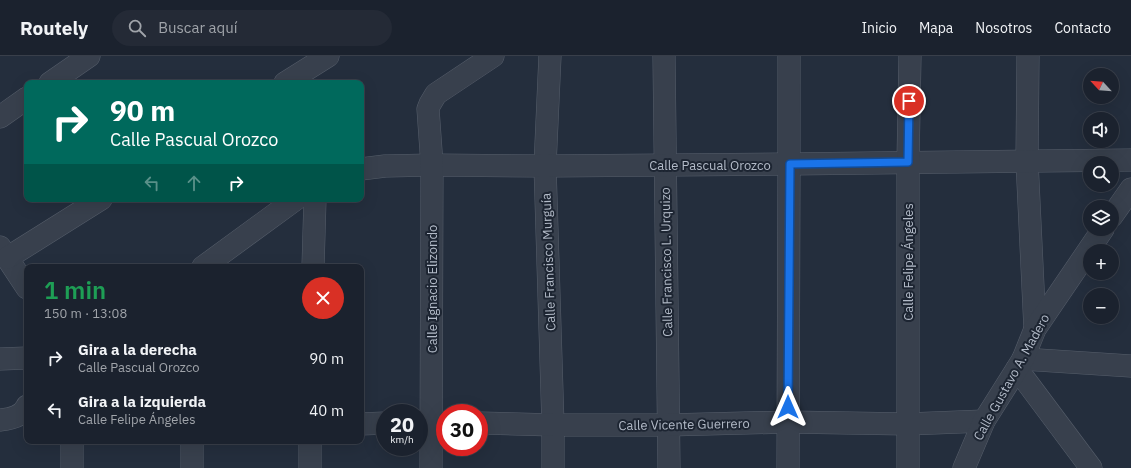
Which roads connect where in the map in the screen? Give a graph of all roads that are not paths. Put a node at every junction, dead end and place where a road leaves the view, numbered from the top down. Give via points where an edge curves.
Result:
1 (89, 56) edge
2 (328, 56) edge
3 (493, 56) edge
4 (550, 56) edge
5 (664, 56) edge
6 (789, 56) edge
7 (910, 56) edge
8 (1028, 56) edge
9 (54, 80) edge
10 (290, 80) edge
11 (24, 100) edge
12 (0, 117) edge
13 (1131, 160) edge
14 (1027, 161) junction
15 (908, 162) junction
16 (790, 164) junction
17 (432, 165) junction
18 (665, 165) junction
19 (546, 166) junction
20 (364, 169) edge
21 (1131, 189) edge
22 (96, 202) edge
23 (292, 202) edge
24 (315, 202) edge
25 (1119, 206) edge
26 (1098, 236) edge
27 (4, 253) edge
28 (207, 264) edge
29 (313, 264) edge
30 (24, 283) edge
31 (1035, 329) junction
32 (24, 358) edge
33 (0, 359) edge
34 (1020, 364) junction
35 (1131, 366) edge
36 (24, 412) edge
37 (3, 420) edge
38 (984, 421) junction
39 (432, 422) edge
40 (788, 422) junction
41 (376, 423) edge
42 (488, 423) edge
43 (364, 424) edge
44 (908, 424) junction
45 (553, 425) junction
46 (668, 425) junction
47 (72, 444) edge
48 (192, 444) edge
49 (310, 444) edge
50 (72, 468) edge
51 (192, 468) edge
52 (310, 468) edge
53 (432, 468) edge
54 (553, 468) edge
55 (668, 468) edge
56 (788, 468) edge
57 (908, 468) edge
58 (964, 468) edge
59 (1091, 468) edge

1 - 9 street
2 - 10 street
3 - 17 street, Calle Ignacio Elizondo via 436,94 430,104 428,109
4 - 19 street, Calle Francisco Murguía
5 - 18 street, Calle Francisco L. Urquizo
6 - 16 street
7 - 15 street, Calle Felipe Ángeles
8 - 14 street
11 - 12 street
13 - 14 street, Calle Pascual Orozco
14 - 15 street, Calle Pascual Orozco
14 - 31 street
15 - 16 street, Calle Pascual Orozco
15 - 44 street, Calle Felipe Ángeles
16 - 18 street, Calle Pascual Orozco
16 - 40 street
17 - 19 street, Calle Pascual Orozco
17 - 20 street, Calle Pascual Orozco
17 - 39 street, Calle Ignacio Elizondo
18 - 19 street, Calle Pascual Orozco
18 - 46 street, Calle Francisco L. Urquizo
19 - 45 street, Calle Francisco Murguía
21 - 25 street
22 - 27 street
23 - 28 street
24 - 29 street
26 - 31 street, Calle Gustavo A. Madero
27 - 30 street
31 - 34 street, Calle Gustavo A. Madero
32 - 33 street
34 - 35 street
34 - 38 street, Calle Gustavo A. Madero
34 - 59 street
36 - 37 street
38 - 44 street, Calle Vicente Guerrero
38 - 58 street, Calle Gustavo A. Madero
39 - 53 street, Calle Ignacio Elizondo
40 - 44 street, Calle Vicente Guerrero
40 - 46 street, Calle Vicente Guerrero
40 - 56 street
41 - 43 street
42 - 45 street, Calle Vicente Guerrero
44 - 57 street, Calle Felipe Ángeles
45 - 46 street, Calle Vicente Guerrero
45 - 54 street, Calle Francisco Murguía
46 - 55 street, Calle Francisco L. Urquizo
47 - 50 street
48 - 51 street
49 - 52 street

